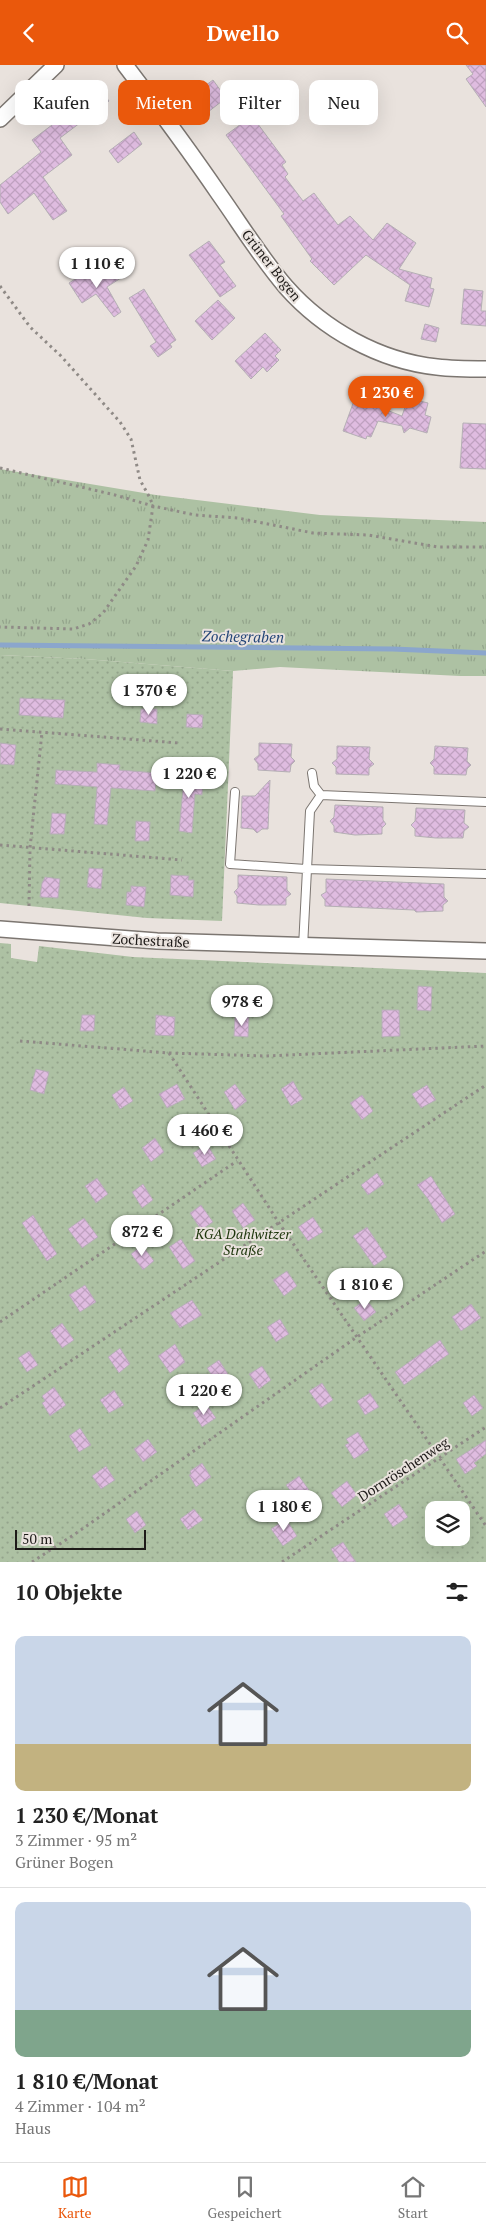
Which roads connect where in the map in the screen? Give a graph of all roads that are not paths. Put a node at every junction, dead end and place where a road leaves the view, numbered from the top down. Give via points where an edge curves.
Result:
1 (56, 65) edge
2 (125, 65) edge
3 (0, 119) edge
4 (486, 369) edge
5 (312, 773) dead end
6 (235, 792) dead end
7 (321, 795) junction
8 (486, 803) edge
9 (306, 869) junction
10 (486, 874) edge
11 (0, 929) edge
12 (303, 947) junction
13 (486, 951) edge

1 - 3 street
2 - 4 street, Grüner Bogen via 184,142 262,255 303,305 346,336 394,358 436,367
5 - 7 lane via 314,785
6 - 9 lane via 230,864
7 - 8 lane
7 - 9 lane via 310,811
9 - 10 lane
9 - 12 lane
11 - 12 street, Zochestraße via 148,941
12 - 13 street, Zochestraße

